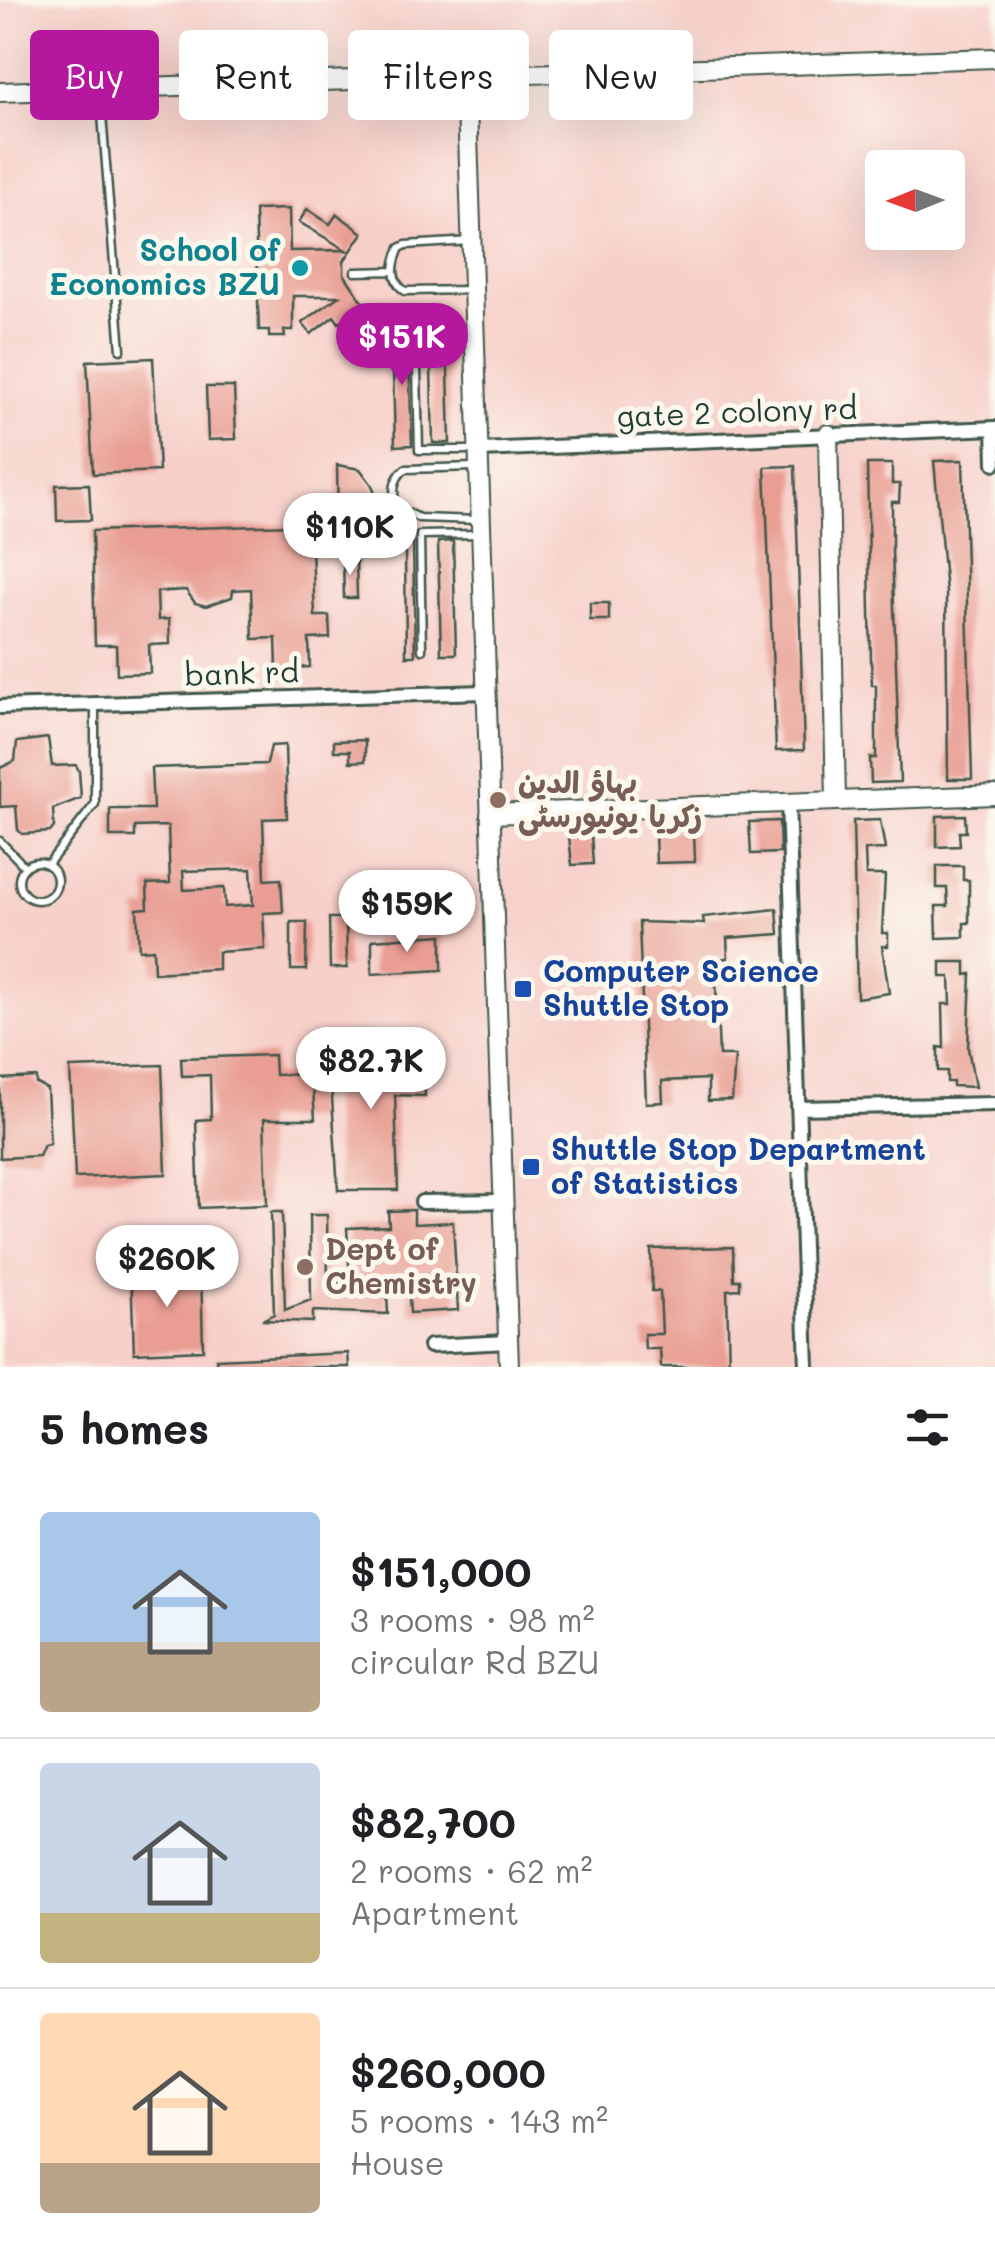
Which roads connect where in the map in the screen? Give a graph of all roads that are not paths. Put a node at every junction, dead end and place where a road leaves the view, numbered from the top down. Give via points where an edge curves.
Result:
1 (995, 58) edge
2 (529, 73) edge
3 (348, 79) edge
4 (159, 86) edge
5 (30, 91) edge
6 (0, 92) edge
7 (103, 120) edge
8 (468, 120) edge
9 (472, 241) junction
10 (394, 270) junction
11 (354, 272) dead end
12 (474, 290) junction
13 (416, 332) dead end
14 (121, 350) dead end
15 (994, 428) edge
16 (828, 434) junction
17 (481, 458) junction
18 (995, 463) edge
19 (482, 527) junction
20 (422, 650) dead end
21 (486, 692) junction
22 (95, 703) junction
23 (0, 707) edge
24 (995, 795) edge
25 (836, 800) junction
26 (788, 801) junction
27 (490, 814) junction
28 (0, 841) edge
29 (48, 864) junction
30 (25, 867) junction
31 (995, 1104) edge
32 (798, 1108) junction
33 (422, 1202) dead end
34 (505, 1202) junction
35 (508, 1342) junction
36 (430, 1346) dead end
37 (509, 1367) edge
38 (807, 1367) edge

1 - 2 street
3 - 4 street
5 - 6 street
7 - 14 lane
8 - 9 street
9 - 10 lane via 406,245
9 - 12 street
10 - 11 lane
10 - 12 lane via 405,291
12 - 17 street
13 - 17 lane via 419,450
15 - 16 street, gate 2 colony rd
15 - 18 street
16 - 17 street, gate 2 colony rd
16 - 25 street
17 - 19 street
17 - 19 lane via 405,469 394,498 410,516
19 - 20 lane via 420,535
19 - 21 street
21 - 22 street, bank rd
21 - 27 street
22 - 23 street, bank rd
22 - 29 lane via 95,804
24 - 25 street
25 - 26 street
26 - 27 street
26 - 32 street
27 - 34 street
28 - 30 lane
29 - 30 lane
29 - 30 lane via 56,885 40,900 21,888
31 - 32 street
32 - 38 street
33 - 34 street
34 - 35 street
35 - 36 street
35 - 37 street

